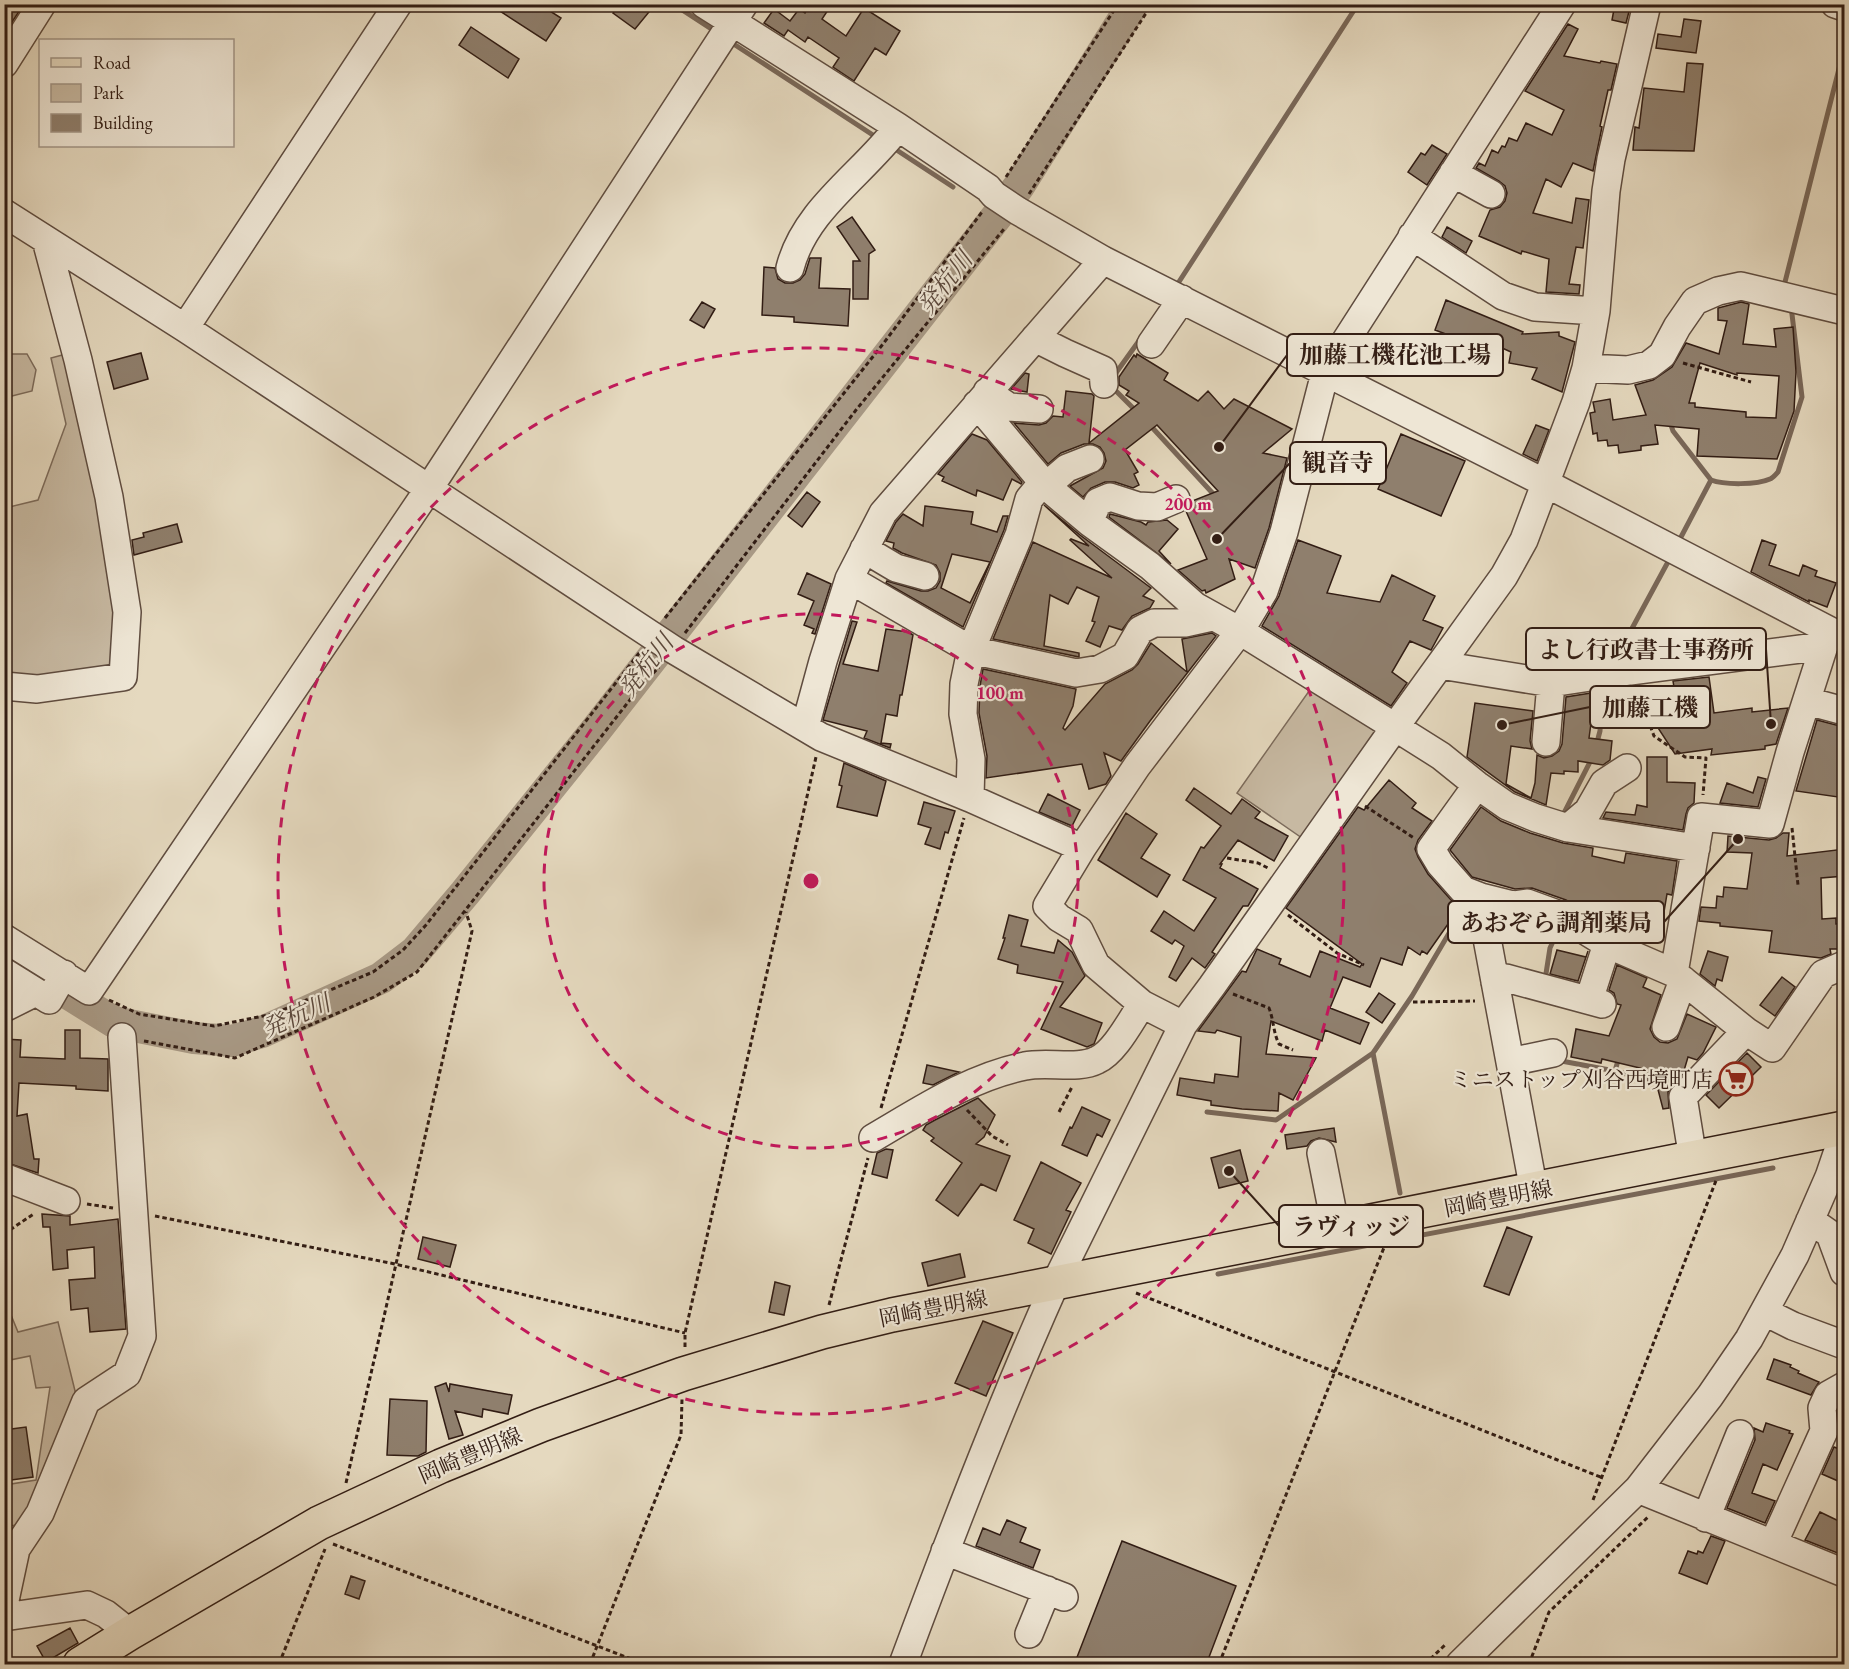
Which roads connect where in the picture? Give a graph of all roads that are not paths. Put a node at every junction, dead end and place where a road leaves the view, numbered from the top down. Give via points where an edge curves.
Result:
1 (42, 4) edge
2 (398, 4) edge
3 (704, 4) edge
4 (1562, 4) edge
5 (1647, 4) edge
6 (1834, 4) edge
7 (1845, 7) edge
8 (731, 26) edge
9 (4, 64) edge
10 (888, 139) junction
11 (1453, 173) junction
12 (1491, 194) dead end
13 (4, 213) edge
14 (1412, 236) junction
15 (46, 240) junction
16 (1103, 260) junction
17 (783, 262) dead end
18 (1182, 299) junction
19 (1596, 311) junction
20 (1845, 311) edge
21 (185, 328) junction
22 (1035, 338) junction
23 (1151, 344) dead end
24 (1586, 368) junction
25 (1324, 373) junction
26 (1104, 384) dead end
27 (982, 398) junction
28 (1039, 409) dead end
29 (1090, 459) dead end
30 (1545, 483) junction
31 (1045, 484) junction
32 (428, 490) junction
33 (1176, 499) dead end
34 (1089, 522) junction
35 (864, 549) junction
36 (925, 576) dead end
37 (849, 579) junction
38 (1212, 617) junction
39 (1240, 632) junction
40 (1833, 639) edge
41 (971, 650) junction
42 (1440, 665) junction
43 (1551, 683) junction
44 (4, 686) edge
45 (1807, 701) junction
46 (1845, 711) edge
47 (1395, 726) junction
48 (813, 732) junction
49 (1546, 742) dead end
50 (1627, 768) dead end
51 (1477, 786) junction
52 (970, 798) junction
53 (1567, 828) junction
54 (1082, 848) junction
55 (1696, 848) junction
56 (1481, 897) junction
57 (4, 938) edge
58 (1606, 944) junction
59 (1845, 965) edge
60 (4, 972) edge
61 (64, 975) junction
62 (1678, 977) junction
63 (1497, 991) junction
64 (43, 996) junction
65 (1142, 1004) junction
66 (4, 1008) edge
67 (1183, 1025) junction
68 (1666, 1027) dead end
69 (1746, 1031) junction
70 (122, 1037) road end
71 (1553, 1053) dead end
72 (1510, 1062) junction
73 (1845, 1131) edge
74 (873, 1138) road end
75 (1321, 1153) dead end
76 (1705, 1157) junction
77 (4, 1177) edge
78 (1534, 1191) junction
79 (66, 1201) road end
80 (1810, 1220) junction
81 (1336, 1229) junction
82 (1845, 1272) edge
83 (1055, 1284) junction
84 (1765, 1312) junction
85 (1845, 1345) edge
86 (1845, 1386) edge
87 (1740, 1434) dead end
88 (1638, 1489) junction
89 (1706, 1518) junction
90 (1773, 1544) junction
91 (945, 1551) junction
92 (1845, 1573) edge
93 (4, 1605) edge
94 (4, 1617) edge
95 (130, 1634) junction
96 (1029, 1634) dead end
97 (1455, 1652) edge
98 (80, 1665) edge
99 (903, 1665) edge

1 - 9 street
2 - 21 street
3 - 8 street
4 - 11 street
5 - 19 street via 1611,159
6 - 7 street
8 - 10 street
8 - 32 street
10 - 16 street via 988,188 1018,211
10 - 17 street via 807,228 785,240
11 - 12 street
11 - 14 street
13 - 15 street
14 - 19 street via 1503,296 1535,307
14 - 25 street
15 - 21 street
15 - 44 street via 109,496 127,612 123,677 37,689
16 - 18 street
16 - 22 street
18 - 23 street
18 - 25 street
19 - 24 street
20 - 24 street via 1741,286 1718,291 1695,301 1662,355 1649,365 1628,370
21 - 32 street
22 - 26 street via 1103,369
22 - 27 street
24 - 30 street
25 - 30 street
25 - 39 street via 1284,532 1264,591
27 - 28 street via 1008,407
27 - 31 street
27 - 35 street via 883,513
29 - 31 street via 1067,468
30 - 40 street
30 - 42 street via 1515,559
31 - 34 street
31 - 41 street via 1029,499 1019,535
32 - 48 street via 674,650
32 - 61 street via 89,991
33 - 34 street via 1157,507 1110,497 1098,502
34 - 38 street
35 - 36 street via 896,568
35 - 37 street
37 - 41 street
37 - 48 street via 823,661
38 - 39 street
38 - 41 street via 1185,623 1154,623 1140,630 1125,656 1100,669 1076,673
39 - 47 street
39 - 54 street via 1137,766
40 - 43 street
40 - 45 street
41 - 52 street via 963,704 971,759
42 - 43 street
42 - 47 street
43 - 49 street
45 - 46 street
45 - 55 street via 1770,824 1701,817
47 - 51 street
47 - 67 street
48 - 52 street
50 - 53 street via 1604,783 1588,811
51 - 53 street via 1507,806
51 - 56 street via 1431,849 1463,890
52 - 54 street
53 - 55 street
54 - 65 street via 1047,906 1078,930 1096,965
55 - 62 street
56 - 58 street via 1527,903 1560,915
56 - 63 street
57 - 61 street
58 - 62 street
58 - 63 street via 1595,1002 1506,978
59 - 69 street via 1823,974 1772,1048
60 - 64 street
61 - 64 street
62 - 68 street
62 - 69 street
63 - 72 street
64 - 66 street
65 - 67 street
65 - 74 street via 1110,1051 1098,1060 1085,1064 1026,1065 997,1074 953,1091
67 - 83 street
69 - 76 street via 1683,1097
70 - 93 street via 142,1336 128,1374 86,1401 40,1513 16,1549
71 - 72 street
72 - 78 street
73 - 76 main road, 岡崎豊明線
73 - 80 street
75 - 81 street
76 - 78 main road, 岡崎豊明線
77 - 79 street
78 - 81 main road, 岡崎豊明線
80 - 82 street via 1830,1234
80 - 84 street
81 - 83 main road, 岡崎豊明線
83 - 91 street
83 - 95 main road, 岡崎豊明線 via 822,1332 683,1374 541,1425 319,1523
84 - 85 street
84 - 88 street via 1724,1377
86 - 90 street via 1828,1395 1822,1408 1824,1431
87 - 89 street
88 - 89 street
88 - 97 street
89 - 90 street
90 - 92 street
91 - 96 street via 1056,1594
91 - 99 street
94 - 95 street via 87,1605 106,1614
95 - 98 main road, 岡崎豊明線

